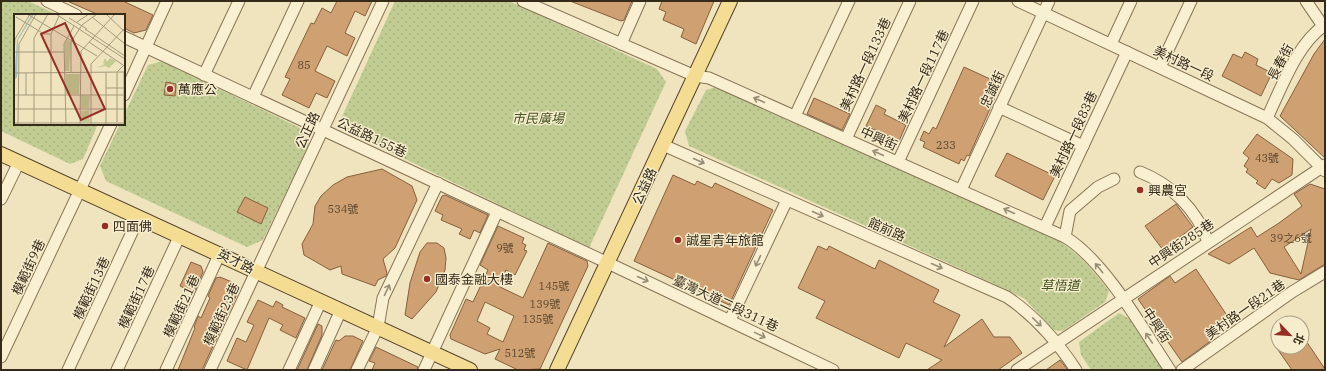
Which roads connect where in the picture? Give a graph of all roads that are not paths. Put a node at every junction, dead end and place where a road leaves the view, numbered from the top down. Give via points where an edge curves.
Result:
1 (47, 1) edge
2 (167, 1) edge
3 (239, 1) edge
4 (298, 1) edge
5 (383, 1) edge
6 (525, 1) edge
7 (640, 1) edge
8 (730, 1) edge
9 (849, 1) edge
10 (910, 1) edge
11 (973, 1) edge
12 (1018, 1) edge
13 (1049, 1) edge
14 (1131, 1) edge
15 (1191, 1) edge
16 (1306, 1) edge
17 (1043, 13) junction
18 (74, 14) edge
19 (1324, 25) edge
20 (125, 38) edge
21 (621, 44) junction
22 (1111, 44) junction
23 (146, 48) junction
24 (1127, 52) junction
25 (1160, 67) junction
26 (204, 75) junction
27 (695, 76) junction
28 (125, 93) edge
29 (253, 97) junction
30 (999, 107) junction
31 (795, 116) junction
32 (1267, 118) junction
33 (111, 125) edge
34 (322, 130) junction
35 (846, 139) junction
36 (663, 145) junction
37 (1083, 146) junction
38 (1, 154) edge
39 (19, 162) junction
40 (898, 162) junction
41 (1324, 168) edge
42 (1140, 172) dead end
43 (1114, 179) dead end
44 (438, 183) junction
45 (80, 190) junction
46 (961, 190) junction
47 (1, 199) edge
48 (787, 200) junction
49 (498, 212) junction
50 (139, 217) junction
51 (1045, 227) junction
52 (180, 235) junction
53 (1065, 237) junction
54 (1208, 242) junction
55 (220, 253) junction
56 (608, 263) junction
57 (257, 271) junction
58 (1325, 272) edge
59 (1123, 299) junction
60 (321, 301) junction
61 (341, 310) junction
62 (730, 320) junction
63 (378, 327) junction
64 (1057, 343) junction
65 (432, 352) junction
66 (1, 358) edge
67 (68, 370) edge
68 (117, 370) edge
69 (166, 370) edge
70 (210, 370) edge
71 (289, 370) edge
72 (314, 370) edge
73 (358, 370) edge
74 (424, 370) edge
75 (470, 370) edge
76 (557, 370) edge
77 (833, 370) edge
78 (1017, 370) edge
79 (1076, 370) edge
80 (1170, 370) edge
81 (1182, 370) edge

1 - 18 street
2 - 23 street
3 - 26 street
4 - 29 street
5 - 34 street, 公正路
6 - 21 street, 中興街
7 - 21 street
8 - 27 main road, 公益路
9 - 31 street
10 - 35 street, 美村路一段133巷
11 - 40 street, 美村路一段117巷
12 - 17 street, 美村路一段
13 - 17 street, 忠誠街
14 - 22 street
15 - 25 street
16 - 19 street
17 - 22 street, 美村路一段
17 - 30 street, 忠誠街
19 - 32 street, 長春街 via 1314,32 1297,58
20 - 23 street, 公益路155巷
21 - 27 street, 中興街
22 - 24 street, 美村路一段
23 - 26 street, 公益路155巷
23 - 28 street
24 - 25 street, 美村路一段
24 - 37 street, 美村路一段83巷
25 - 32 street, 美村路一段
26 - 29 street, 公益路155巷
31 -> 27 street, 中興街 via 709,78
27 - 36 main road, 公益路
29 - 34 street, 公益路155巷
30 - 37 street
30 - 46 street, 忠誠街
31 - 35 street, 中興街
32 - 41 street, 美村路一段
33 - 45 street, 模範街9巷
34 - 44 street, 公益路155巷
34 - 57 street, 公正路
40 -> 35 street, 中興街
36 -> 48 street, 館前路
36 - 56 main road, 公益路
37 - 51 street, 美村路一段83巷
38 - 39 main road, 英才路
39 - 45 main road, 英才路
39 - 47 street
40 - 46 street, 中興街
41 - 54 street, 中興街285巷
42 - 54 street via 1165,184 1177,194 1204,231
43 - 53 street via 1098,187 1070,211
44 - 49 street, 公益路155巷
63 -> 44 street via 383,298
45 - 50 main road, 英才路
45 - 66 street, 模範街9巷
51 -> 46 street, 中興街
48 -> 62 street
48 -> 64 street, 館前路 via 1007,297 1022,307
49 - 56 street, 公益路155巷
49 - 65 street
50 - 52 main road, 英才路
50 - 67 street, 模範街13巷
51 - 53 street, 中興街
52 - 55 main road, 英才路
52 - 68 street, 模範街17巷
59 -> 53 street, 中興街 via 1084,250
54 - 59 street, 中興街285巷
55 - 57 main road, 英才路
55 - 69 street, 模範街21巷
56 -> 62 street, 臺灣大道二段311巷
56 - 76 main road, 公益路
57 - 60 main road, 英才路
57 - 70 street, 模範街23巷
58 - 81 street, 美村路一段21巷 via 1292,292
59 - 64 street, 中興街285巷
80 -> 59 street, 中興街
60 - 61 main road, 英才路
60 - 71 street
61 - 63 main road, 英才路
61 - 72 street
62 -> 77 street, 臺灣大道二段311巷
63 - 65 main road, 英才路
63 - 73 street
64 - 78 street, 中興街285巷
64 - 79 street, 館前路
65 - 74 street
65 - 75 main road, 英才路

